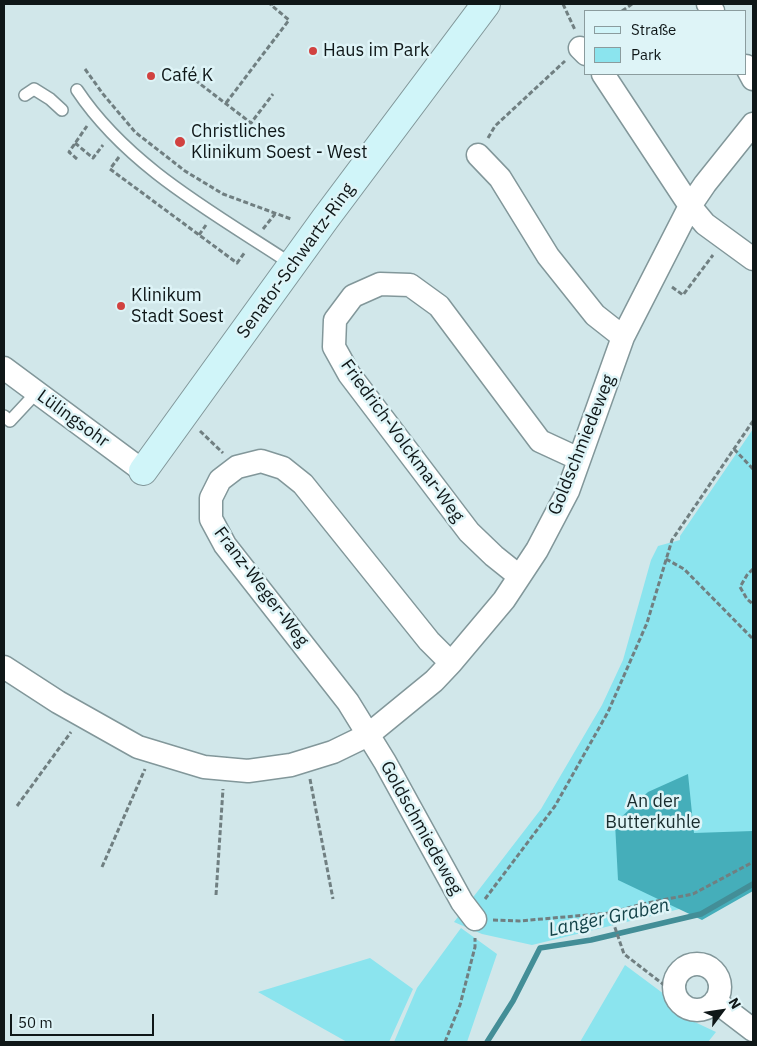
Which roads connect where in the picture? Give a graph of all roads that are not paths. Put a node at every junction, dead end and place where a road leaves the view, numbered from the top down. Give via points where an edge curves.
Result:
1 (486, 4) edge
2 (747, 68) edge
3 (604, 75) edge
4 (753, 79) edge
5 (76, 90) dead end
6 (25, 95) dead end
7 (62, 110) dead end
8 (753, 124) edge
9 (478, 155) road end
10 (690, 206) junction
11 (753, 259) edge
12 (293, 265) junction
13 (623, 337) junction
14 (4, 368) edge
15 (37, 392) junction
16 (4, 416) edge
17 (579, 459) junction
18 (143, 471) joint
19 (519, 576) junction
20 (451, 664) junction
21 (4, 668) edge
22 (368, 735) junction
23 (475, 919) road end
24 (715, 1001) junction
25 (753, 1030) edge

1 - 12 main road, Senator-Schwartz-Ring
2 - 4 street
3 - 10 street
5 - 12 lane via 90,119 172,186
6 - 7 lane via 34,89
8 - 10 street, Goldschmiedeweg
9 - 13 street via 500,178 548,256 595,315
10 - 11 street via 705,224
10 - 13 street, Goldschmiedeweg
12 - 18 main road, Senator-Schwartz-Ring
13 - 17 street, Goldschmiedeweg
14 - 15 street, Lülingsohr
15 - 16 lane via 10,421
15 - 18 street, Lülingsohr
17 - 19 street, Goldschmiedeweg via 568,491 537,550
17 - 19 street, Friedrich-Volckmar-Weg via 540,441 439,306 410,285 380,284 353,296 335,320 334,347 349,374 468,532
19 - 20 street, Goldschmiedeweg via 504,600
20 - 22 street, Goldschmiedeweg
20 - 22 street, Franz-Weger-Weg via 303,484 283,468 261,462 237,467 220,480 211,498 211,519 225,545 348,702
21 - 22 street, Goldschmiedeweg via 138,747 204,768 248,771 291,765 333,752
22 - 23 street, Goldschmiedeweg via 462,902
24 - 24 street via 720,986 714,972 696,964 683,969 674,989 680,1002 692,1009 705,1009
24 - 25 street

